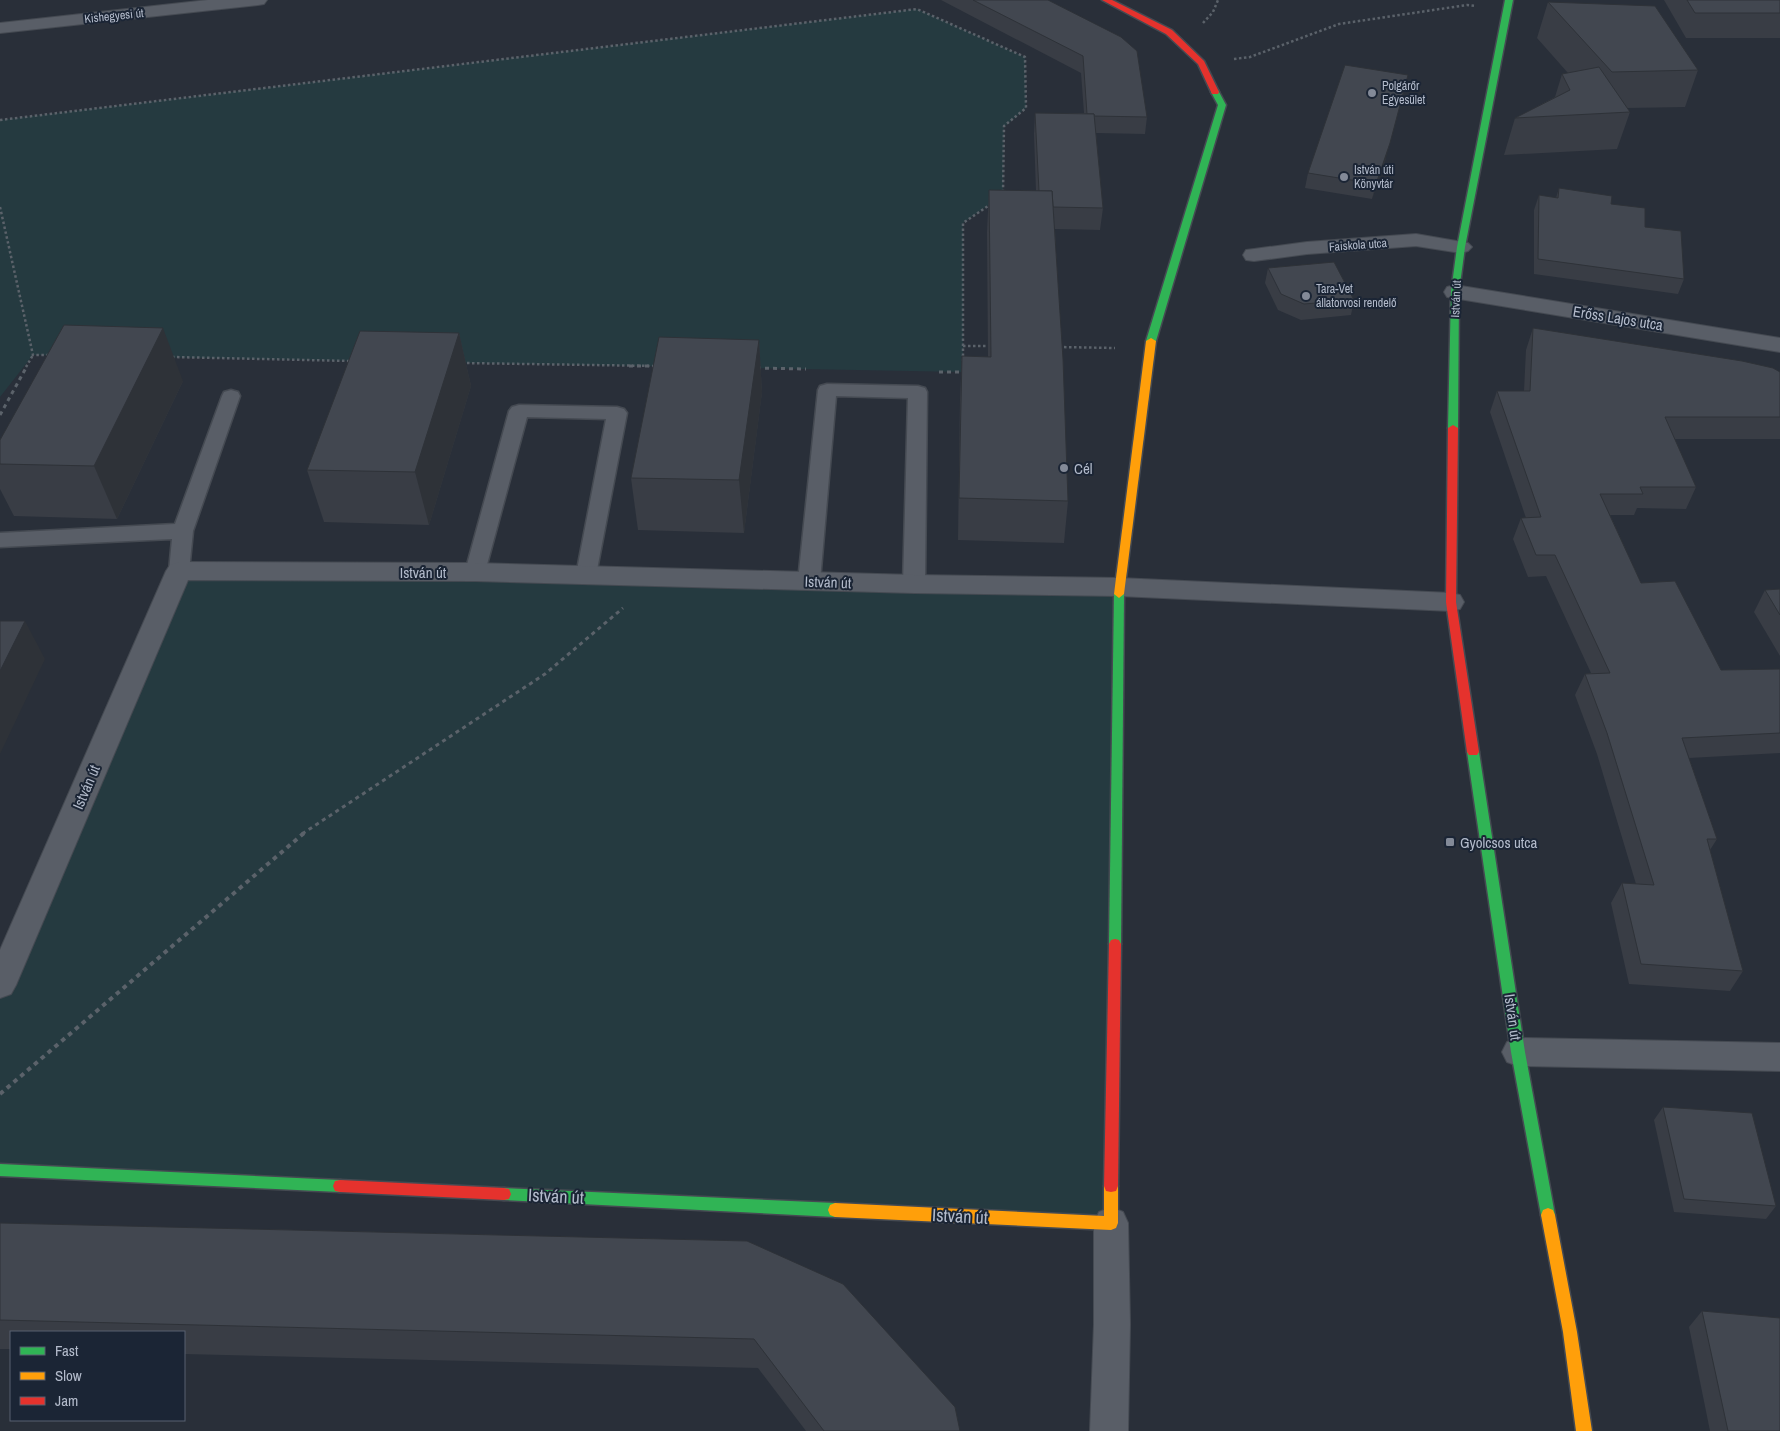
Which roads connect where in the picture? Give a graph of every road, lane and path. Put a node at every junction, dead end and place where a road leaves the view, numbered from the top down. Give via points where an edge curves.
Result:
1 (258, 0) edge
2 (1106, 0) edge
3 (1507, 4) edge
4 (0, 28) edge
5 (1202, 63) junction
6 (0, 120) edge
7 (1003, 195) edge
8 (995, 201) edge
9 (0, 207) edge
10 (1461, 247) junction
11 (1254, 255) dead end
12 (1455, 292) junction
13 (1780, 345) edge
14 (963, 346) junction
15 (992, 346) edge
16 (1055, 347) edge
17 (1148, 350) junction
18 (33, 355) junction
19 (53, 355) edge
20 (163, 357) dead end
21 (353, 361) edge
22 (453, 362) dead end
23 (663, 366) edge
24 (753, 368) edge
25 (813, 369) dead end
26 (933, 372) dead end
27 (231, 396) dead end
28 (0, 416) edge
29 (183, 531) junction
30 (0, 540) edge
31 (180, 571) junction
32 (475, 572) junction
33 (586, 575) junction
34 (661, 577) junction
35 (809, 581) junction
36 (914, 584) junction
37 (1119, 587) junction
38 (1451, 602) junction
39 (0, 985) edge
40 (1518, 1052) junction
41 (1780, 1056) edge
42 (0, 1094) edge
43 (0, 1170) edge
44 (1111, 1223) junction
45 (1109, 1431) edge
46 (1584, 1431) edge

1 - 4 street, Kishegyesi út
2 - 5 street via 1170,32
3 - 5 path via 1467,5 1339,24 1250,57
3 - 10 street, István út
5 - 17 street via 1222,105
6 - 7 path via 917,9 1025,56 1026,108 1004,126
8 - 14 path via 963,223
9 - 18 path
10 - 11 street, Faiskola utca via 1416,240
10 - 12 street, István út
12 - 13 street, Erőss Lajos utca
12 - 38 street, István út
14 - 15 path
14 - 26 path via 963,372
16 - 17 path
17 - 37 street
18 - 19 path
18 - 28 path
20 - 21 path
22 - 23 path
24 - 25 path
27 - 29 lane
29 - 30 lane
29 - 31 lane
31 - 32 street, István út
31 - 39 street, István út
32 - 33 street, István út
32 - 33 lane via 519,411 617,413
33 - 34 street, István út
34 - 35 street, István út
34 - 42 path via 545,674 311,827
35 - 36 street, István út
35 - 36 lane via 827,390 918,392
36 - 37 street, István út
37 - 38 street, István út
37 - 44 street
38 - 40 street, István út
40 - 41 street
40 - 46 street, István út via 1570,1332
43 - 44 street, István út
44 - 45 street

